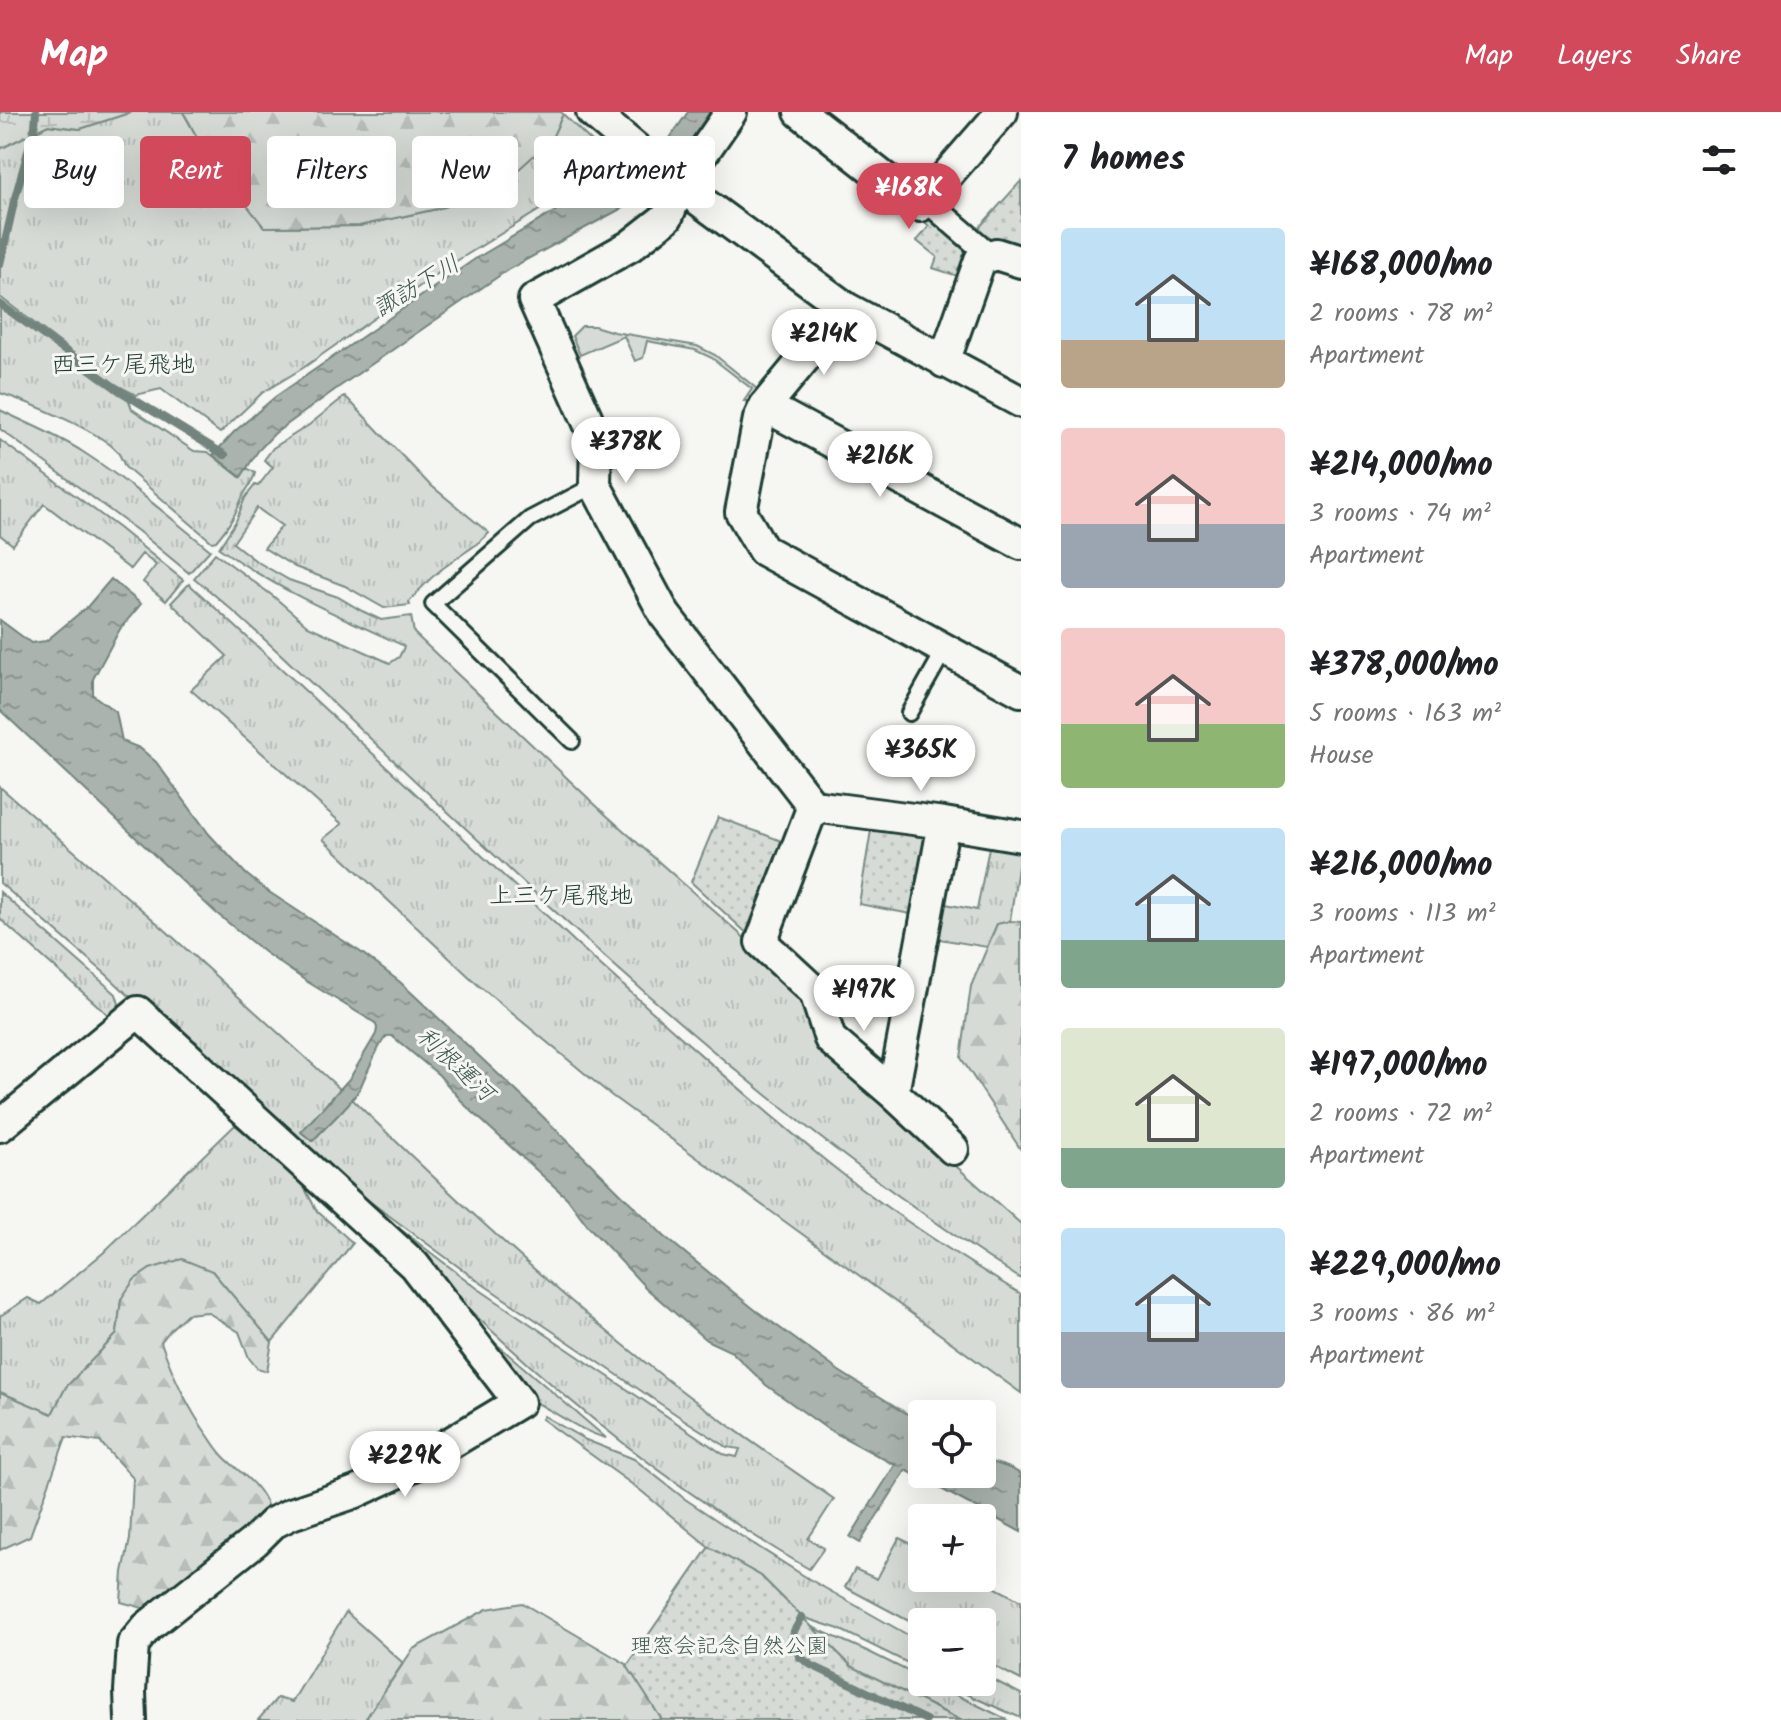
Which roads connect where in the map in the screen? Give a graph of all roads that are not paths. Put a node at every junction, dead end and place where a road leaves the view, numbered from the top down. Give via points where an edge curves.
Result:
1 (592, 112) edge
2 (731, 112) edge
3 (800, 112) edge
4 (1002, 112) edge
5 (621, 136) edge
6 (714, 136) edge
7 (926, 200) junction
8 (671, 208) edge
9 (710, 208) edge
10 (991, 256) junction
11 (1021, 262) edge
12 (846, 308) junction
13 (944, 362) junction
14 (1021, 402) edge
15 (765, 406) junction
16 (595, 485) junction
17 (1021, 544) edge
18 (945, 649) junction
19 (1021, 691) edge
20 (909, 713) dead end
21 (572, 741) dead end
22 (813, 806) junction
23 (944, 823) junction
24 (1021, 836) edge
25 (893, 1093) junction
26 (0, 1126) edge
27 (953, 1149) dead end
28 (131, 1720) edge

1 - 5 street
2 - 6 street
3 - 7 street via 920,206
4 - 7 street
7 - 10 street
8 - 16 street via 667,217 630,246 534,300 596,439
9 - 12 street
10 - 11 street
10 - 13 street via 980,260
12 - 13 street
12 - 15 street
13 - 14 street
15 - 17 street
15 - 18 street via 741,512 763,550
16 - 21 lane via 530,519 433,604
16 - 22 street via 665,615
18 - 19 street
18 - 20 lane
22 - 23 street
22 - 25 street via 761,942 815,992 830,1039
23 - 24 street
23 - 25 street
25 - 27 street
26 - 28 street via 138,1012 414,1265 519,1402 412,1466 273,1523 133,1644

